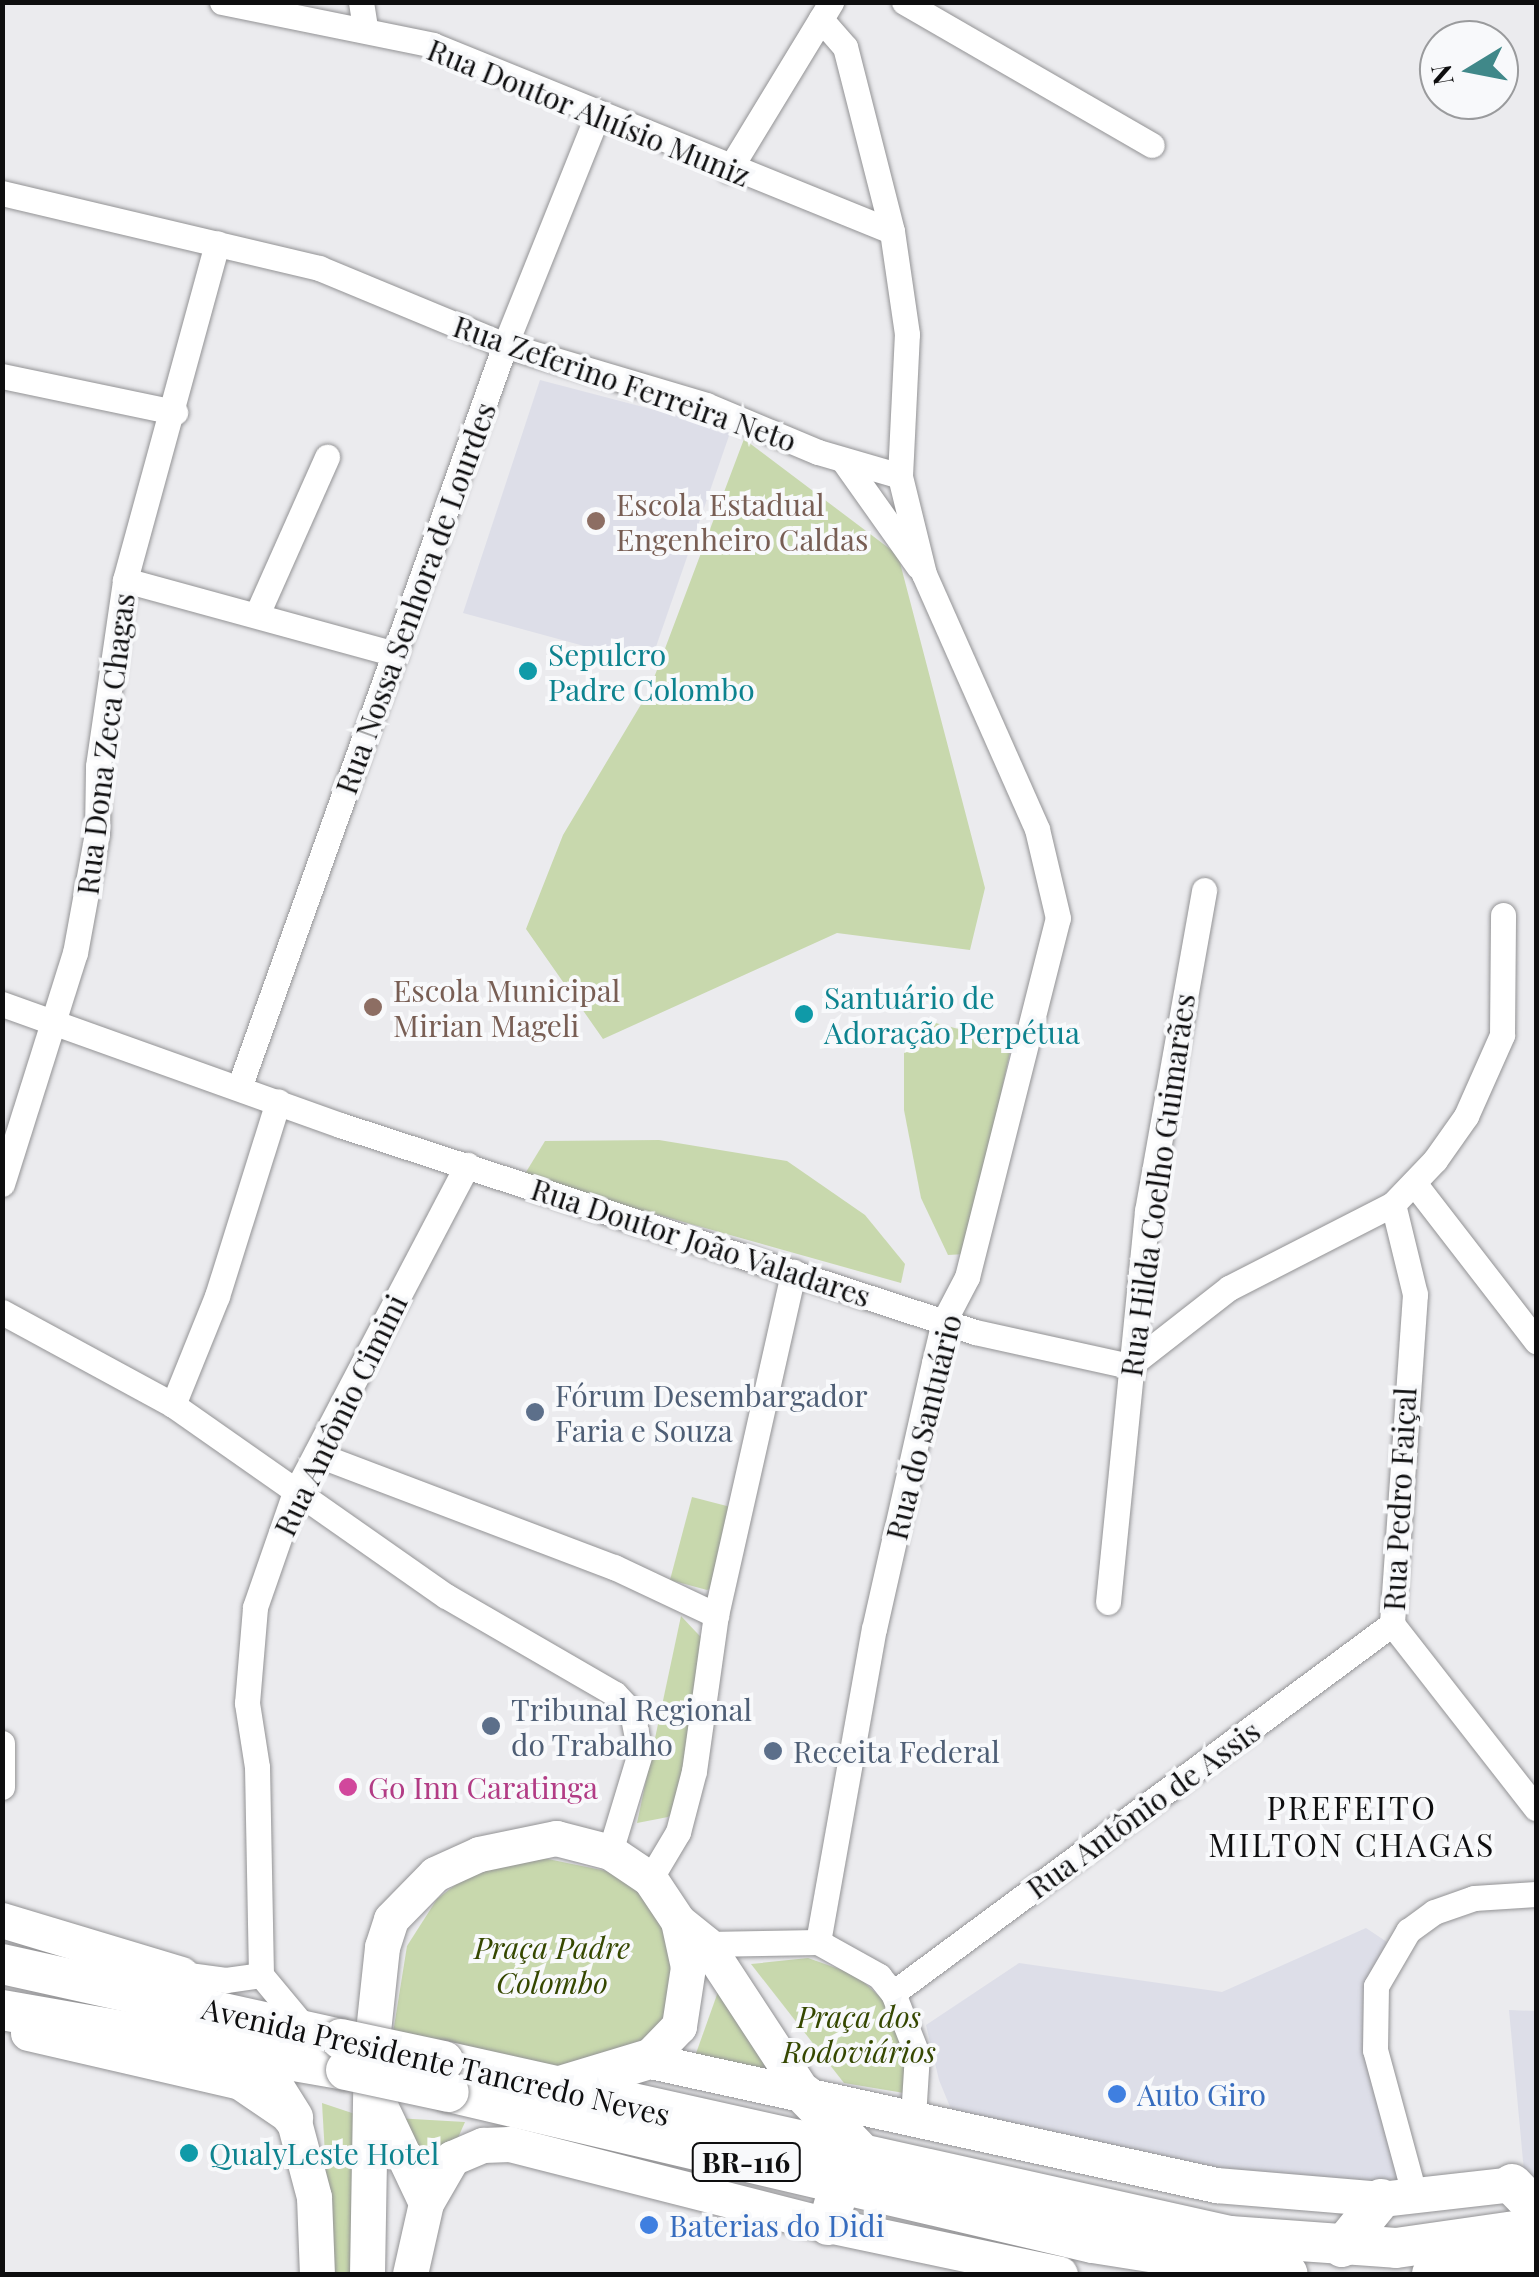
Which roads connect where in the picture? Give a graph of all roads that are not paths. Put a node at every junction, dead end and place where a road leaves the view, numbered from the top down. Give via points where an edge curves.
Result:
1 (222, 2) edge
2 (904, 2) edge
3 (826, 10) edge
4 (363, 15) edge
5 (598, 114) junction
6 (1152, 144) dead end
7 (729, 170) junction
8 (2, 192) edge
9 (892, 231) junction
10 (217, 244) junction
11 (505, 345) junction
12 (2, 376) edge
13 (175, 412) junction
14 (327, 456) dead end
15 (844, 460) junction
16 (900, 476) junction
17 (924, 574) junction
18 (124, 580) junction
19 (258, 612) junction
20 (395, 654) junction
21 (1204, 890) dead end
22 (1503, 915) dead end
23 (2, 1004) edge
24 (54, 1022) junction
25 (240, 1084) junction
26 (278, 1101) junction
27 (467, 1166) junction
28 (1414, 1183) junction
29 (2, 1184) edge
30 (1393, 1204) junction
31 (793, 1272) junction
32 (2, 1312) edge
33 (944, 1321) junction
34 (1536, 1341) edge
35 (1129, 1366) junction
36 (173, 1405) junction
37 (316, 1454) junction
38 (294, 1495) junction
39 (1108, 1602) dead end
40 (716, 1615) junction
41 (1392, 1624) junction
42 (2, 1743) edge
43 (2, 1788) edge
44 (1536, 1808) edge
45 (610, 1852) junction
46 (650, 1879) junction
47 (1536, 1894) edge
48 (2, 1920) edge
49 (678, 1921) junction
50 (818, 1942) junction
51 (706, 1944) junction
52 (2, 1964) edge
53 (261, 1975) junction
54 (192, 1990) junction
55 (894, 1993) junction
56 (2, 2010) edge
57 (2, 2027) edge
58 (234, 2047) junction
59 (342, 2058) junction
60 (646, 2060) junction
61 (446, 2076) junction
62 (551, 2089) junction
63 (804, 2094) junction
64 (293, 2118) junction
65 (913, 2118) junction
66 (852, 2170) junction
67 (1528, 2192) edge
68 (1398, 2198) junction
69 (420, 2199) junction
70 (371, 2204) junction
71 (1045, 2212) junction
72 (828, 2225) junction
73 (1536, 2228) edge
74 (1342, 2247) junction
75 (1536, 2265) edge
76 (1047, 2272) edge
77 (317, 2274) edge
78 (367, 2274) edge
79 (410, 2274) edge
80 (1288, 2274) edge
81 (1432, 2274) edge

1 - 4 street, Rua Doutor Aluísio Muniz
2 - 6 street
3 - 7 street
3 - 9 street via 845,47
4 - 5 street, Rua Doutor Aluísio Muniz
5 - 7 street, Rua Doutor Aluísio Muniz
5 - 11 street, Rua Nossa Senhora de Lourdes
7 - 9 street, Rua Doutor Aluísio Muniz
8 - 10 street, Rua Zeferino Ferreira Neto
9 - 16 street via 907,334
10 - 11 street, Rua Zeferino Ferreira Neto via 320,268
10 - 13 street, Rua Dona Zeca Chagas
11 - 15 street, Rua Zeferino Ferreira Neto via 706,405
11 - 20 street, Rua Nossa Senhora de Lourdes
12 - 13 street
13 - 18 street, Rua Dona Zeca Chagas
14 - 19 street
15 - 16 street, Rua Zeferino Ferreira Neto
15 - 17 street
16 - 17 street
17 - 33 street, Rua do Santuário via 1037,829 1058,918 966,1278
18 - 19 street
18 - 24 street, Rua Dona Zeca Chagas via 98,766 93,864
19 - 20 street
20 - 25 street, Rua Nossa Senhora de Lourdes
21 - 35 street, Rua Hilda Coelho Guimarães via 1147,1211
22 - 28 street via 1502,1035 1466,1116
23 - 24 street, Rua Doutor João Valadares
24 - 25 street, Rua Doutor João Valadares
24 - 29 street, Rua Dona Zeca Chagas
25 - 26 street, Rua Doutor João Valadares
26 - 27 street, Rua Doutor João Valadares
26 - 36 street via 217,1296
27 - 31 street, Rua Doutor João Valadares
27 - 37 street, Rua Antônio Cimini
28 - 30 street
28 - 34 street
30 - 35 street via 1229,1288
30 - 41 street, Rua Pedro Faiçal via 1415,1294
31 - 33 street, Rua Doutor João Valadares
31 - 40 street
32 - 36 street
33 - 35 street, Rua Doutor João Valadares
33 - 50 street, Rua do Santuário via 874,1629
35 - 39 street, Rua Hilda Coelho Guimarães
36 - 38 street
37 - 38 street, Rua Antônio Cimini
37 - 40 street via 614,1567
38 - 45 street via 446,1596 615,1694 632,1712 640,1753
38 - 53 street, Rua Antônio Cimini via 255,1606 247,1703 257,1767
40 - 46 street via 694,1770 678,1832
41 - 44 street, Rua Pedro Faiçal
41 - 55 street, Rua Antônio de Assis
42 - 43 street
45 - 46 main road
45 - 59 main road via 556,1838 479,1854 435,1874 391,1919 374,1990
46 - 49 main road
47 - 68 street via 1474,1898 1434,1912 1408,1931 1376,1986 1374,2050
48 - 54 main road, Avenida Presidente Tancredo Neves
49 - 51 main road
49 - 60 main road via 687,1999 679,2026
50 - 51 street
50 - 55 street via 858,1959
51 - 63 main road
52 - 54 highway, Avenida Presidente Tancredo Neves / BR-116
53 - 54 street
53 - 59 street
54 - 59 highway, Avenida Presidente Tancredo Neves / BR-116
55 - 65 street via 917,2054
56 - 58 highway, Avenida Presidente Tancredo Neves / BR-116
57 - 64 main road, Avenida Presidente Tancredo Neves via 240,2082
58 - 59 highway, Avenida Presidente Tancredo Neves / BR-116
58 - 64 highway via 272,2084
59 - 61 highway, Avenida Presidente Tancredo Neves / BR-116, bridge
59 - 69 main road
59 - 70 main road
60 - 62 highway
60 - 63 main road, Avenida Presidente Tancredo Neves
61 - 62 highway, Avenida Presidente Tancredo Neves / BR-116
61 - 66 highway, Avenida Presidente Tancredo Neves / BR-116
62 - 66 highway, Avenida Presidente Tancredo Neves / BR-116
63 - 65 main road, Avenida Presidente Tancredo Neves
63 - 66 highway
64 - 77 main road via 314,2197
65 - 68 main road, Avenida Presidente Tancredo Neves via 1216,2185
66 - 71 highway, Avenida Presidente Tancredo Neves / BR-116
66 - 72 highway
67 - 68 main road, Avenida Presidente Tancredo Neves
68 - 74 highway
69 - 70 main road via 396,2174
69 - 70 main road via 398,2233
69 - 72 main road via 452,2158 496,2143
69 - 79 main road
70 - 78 main road
71 - 74 highway, BR-116
71 - 80 highway, BR-116
72 - 76 main road
73 - 74 highway, BR-116 via 1432,2246
75 - 81 highway

